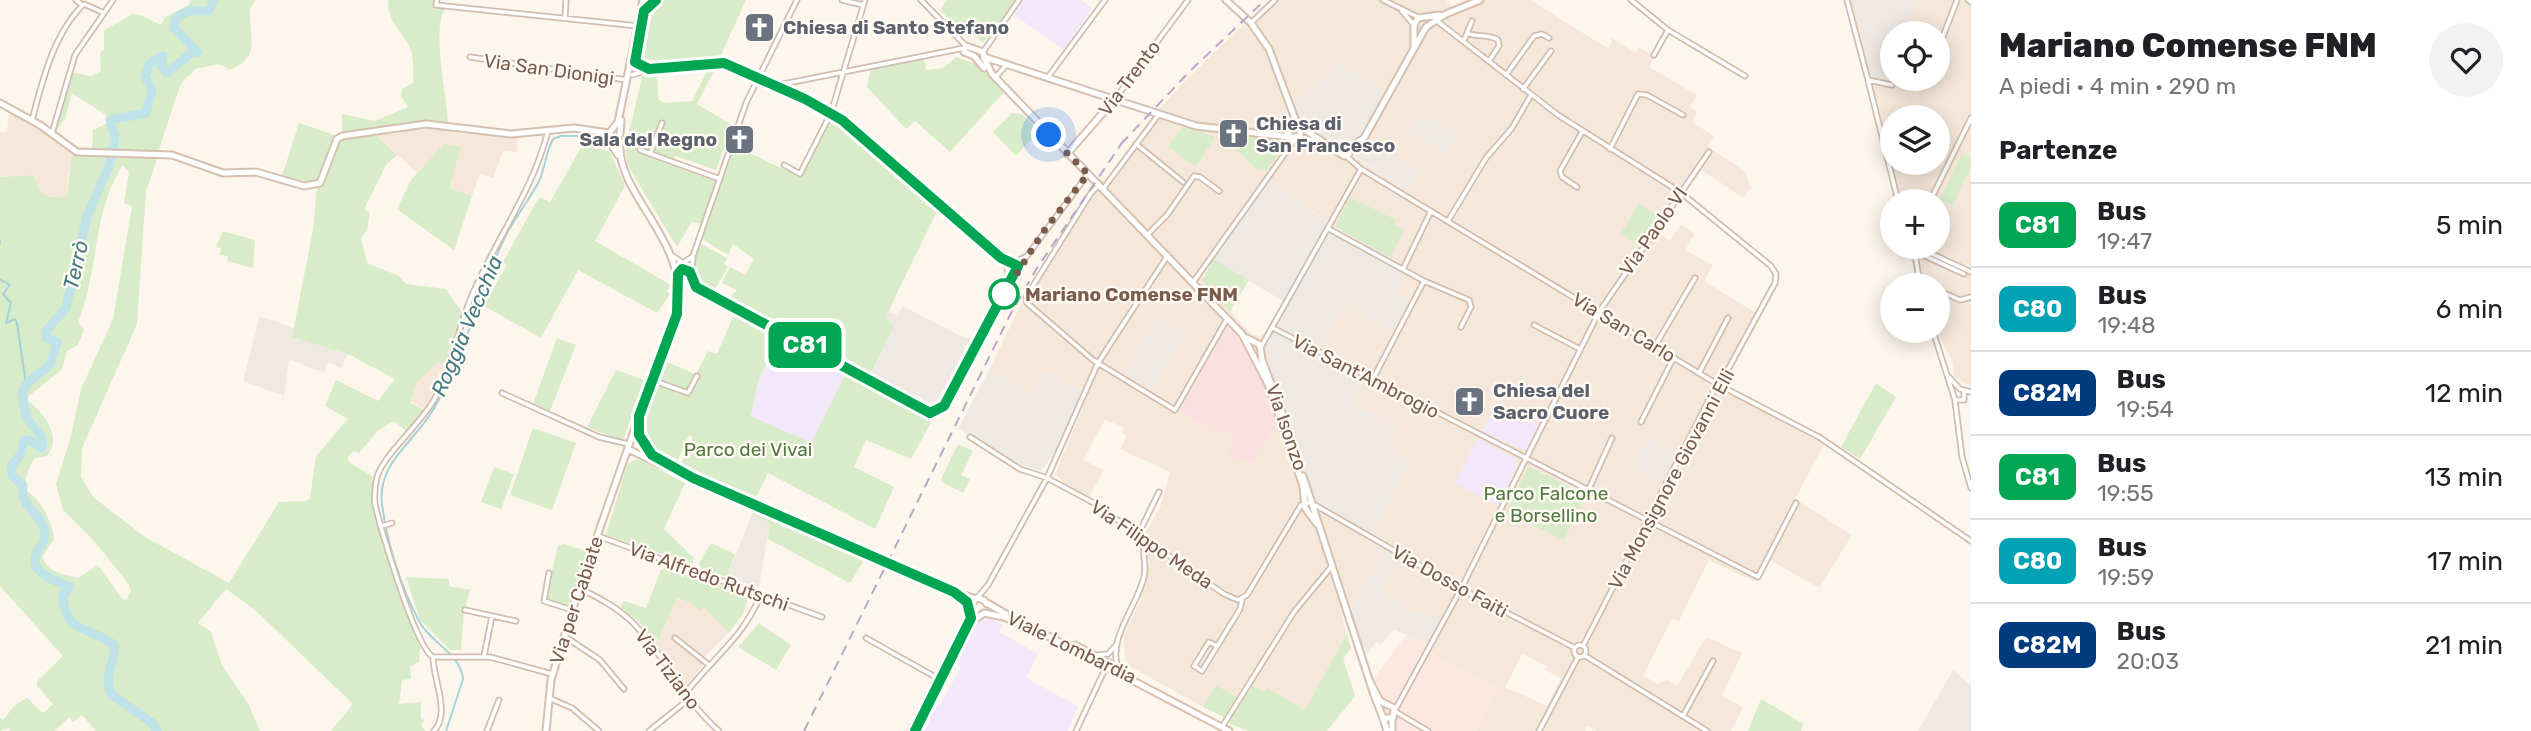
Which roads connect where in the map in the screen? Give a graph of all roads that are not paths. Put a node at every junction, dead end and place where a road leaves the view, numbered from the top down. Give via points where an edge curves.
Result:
1 (76, 0) edge
2 (113, 0) edge
3 (437, 0) edge
4 (468, 0) edge
5 (566, 0) edge
6 (656, 0) edge
7 (797, 0) edge
8 (842, 0) edge
9 (921, 0) edge
10 (1019, 0) edge
11 (1105, 0) edge
12 (1188, 0) edge
13 (1226, 0) edge
14 (1275, 0) edge
15 (1383, 0) edge
16 (1480, 0) edge
17 (1631, 0) edge
18 (1847, 0) edge
19 (1957, 0) edge
20 (646, 1) edge
21 (864, 3) edge
22 (82, 5) junction
23 (1398, 7) junction
24 (467, 8) junction
25 (104, 13) junction
26 (1444, 16) junction
27 (565, 18) junction
28 (1421, 18) junction
29 (1433, 20) junction
30 (1472, 21) dead end
31 (1949, 21) edge
32 (1251, 23) junction
33 (1414, 25) junction
34 (639, 26) junction
35 (1425, 28) junction
36 (1450, 29) junction
37 (1668, 30) junction
38 (1467, 33) junction
39 (1549, 38) dead end
40 (1464, 40) junction
41 (964, 50) junction
42 (1551, 51) dead end
43 (1413, 52) junction
44 (1654, 55) dead end
45 (982, 56) junction
46 (470, 57) dead end
47 (1489, 61) junction
48 (635, 62) junction
49 (1007, 64) junction
50 (649, 69) junction
51 (845, 69) junction
52 (1506, 75) junction
53 (994, 76) junction
54 (1745, 76) dead end
55 (760, 77) junction
56 (1048, 77) junction
57 (630, 78) junction
58 (1868, 80) junction
59 (1880, 82) edge
60 (778, 85) junction
61 (1523, 89) junction
62 (1531, 95) junction
63 (1115, 99) junction
64 (0, 103) edge
65 (1289, 105) junction
66 (831, 113) junction
67 (1159, 114) junction
68 (1683, 115) dead end
69 (1971, 118) edge
70 (32, 120) junction
71 (662, 123) dead end
72 (1288, 125) junction
73 (1298, 126) junction
74 (548, 131) junction
75 (1582, 131) junction
76 (608, 134) junction
77 (620, 134) junction
78 (1261, 134) junction
79 (52, 135) junction
80 (1293, 137) junction
81 (620, 142) junction
82 (1322, 143) junction
83 (1135, 144) junction
84 (611, 145) junction
85 (1610, 149) junction
86 (640, 150) dead end
87 (1345, 152) junction
88 (1709, 152) dead end
89 (650, 154) junction
90 (1067, 154) junction
91 (783, 165) dead end
92 (1361, 169) junction
93 (1088, 174) junction
94 (721, 179) junction
95 (1183, 182) dead end
96 (1101, 187) junction
97 (1577, 187) dead end
98 (1895, 189) edge
99 (1936, 189) edge
100 (1219, 191) dead end
101 (1680, 192) junction
102 (1431, 211) junction
103 (1448, 221) junction
104 (1329, 229) junction
105 (1148, 234) junction
106 (1027, 255) junction
107 (1168, 255) junction
108 (673, 256) junction
109 (693, 256) junction
110 (1001, 258) junction
111 (1930, 259) edge
112 (1941, 259) edge
113 (1013, 262) junction
114 (1007, 269) junction
115 (1403, 269) junction
116 (1017, 270) junction
117 (1971, 272) edge
118 (678, 274) junction
119 (1964, 274) dead end
120 (691, 278) junction
121 (1695, 278) dead end
122 (1194, 281) junction
123 (1424, 281) junction
124 (1007, 290) junction
125 (1950, 296) edge
126 (1971, 297) edge
127 (1599, 312) junction
128 (1228, 317) junction
129 (1728, 318) dead end
130 (673, 322) junction
131 (1534, 325) dead end
132 (1461, 327) dead end
133 (1273, 328) junction
134 (1937, 343) edge
135 (1655, 346) junction
136 (1256, 347) junction
137 (1580, 349) junction
138 (1674, 357) junction
139 (1098, 363) junction
140 (1699, 373) junction
141 (697, 376) dead end
142 (1947, 376) junction
143 (1373, 379) junction
144 (652, 380) junction
145 (1717, 384) junction
146 (1962, 390) junction
147 (1971, 392) edge
148 (502, 393) dead end
149 (1953, 394) junction
150 (1971, 398) edge
151 (1955, 400) junction
152 (1964, 400) junction
153 (1956, 415) junction
154 (639, 416) junction
155 (1641, 422) dead end
156 (970, 437) dead end
157 (1612, 438) dead end
158 (643, 444) junction
159 (629, 445) junction
160 (636, 455) junction
161 (1526, 460) junction
162 (619, 471) junction
163 (693, 478) junction
164 (1047, 478) junction
165 (1971, 488) edge
166 (1588, 491) junction
167 (1159, 492) dead end
168 (1796, 503) dead end
169 (1310, 507) junction
170 (1297, 512) junction
171 (1649, 522) junction
172 (392, 523) dead end
173 (382, 526) junction
174 (1139, 533) junction
175 (596, 535) junction
176 (1145, 538) junction
177 (1971, 539) edge
178 (1331, 567) junction
179 (549, 573) dead end
180 (988, 585) junction
181 (579, 588) junction
182 (1461, 589) junction
183 (954, 592) junction
184 (761, 594) junction
185 (976, 598) junction
186 (1242, 600) junction
187 (986, 602) junction
188 (971, 609) junction
189 (465, 610) dead end
190 (572, 610) junction
191 (981, 614) junction
192 (492, 616) junction
193 (822, 617) dead end
194 (516, 621) dead end
195 (969, 624) junction
196 (564, 636) junction
197 (675, 638) dead end
198 (866, 638) dead end
199 (1118, 642) junction
200 (1217, 646) junction
201 (1583, 646) junction
202 (1575, 648) junction
203 (1096, 655) junction
204 (1584, 655) junction
205 (484, 656) junction
206 (433, 657) junction
207 (1578, 657) junction
208 (1713, 661) dead end
209 (709, 665) junction
210 (1107, 666) junction
211 (1118, 667) junction
212 (552, 674) junction
213 (939, 679) junction
214 (624, 689) dead end
215 (1158, 692) junction
216 (685, 694) junction
217 (548, 698) junction
218 (499, 699) dead end
219 (689, 699) junction
220 (1390, 712) junction
221 (1682, 716) junction
222 (1222, 727) junction
223 (434, 731) edge
224 (487, 731) edge
225 (546, 731) edge
226 (599, 731) edge
227 (649, 731) edge
228 (719, 731) edge
229 (913, 731) edge
230 (1076, 731) edge
231 (1229, 731) edge
232 (1390, 731) edge
233 (1428, 731) edge
234 (1539, 731) edge
235 (1707, 731) edge

1 - 22 street
2 - 25 street
3 - 24 street via 436,5
4 - 24 street
5 - 27 street
6 - 20 street
7 - 55 street
8 - 21 street
9 - 41 street
10 - 45 street
11 - 56 street
12 - 63 street, Via Trento
13 - 32 street
14 - 32 street
15 - 23 street
16 - 26 street
17 - 37 street
18 - 58 street
19 - 31 street
20 - 34 street
20 - 48 street
21 - 51 street
22 - 25 street
22 - 70 street via 58,42
23 - 28 street
23 - 33 street
24 - 27 street
25 - 79 street via 75,55
26 - 28 street
26 - 29 street
26 - 36 street
27 - 34 street
28 - 33 street
28 - 35 street
29 - 35 street
29 - 36 street
30 - 38 street
32 - 65 street via 1273,56
33 - 35 street via 1417,30
33 - 43 street
34 - 57 street
35 - 43 street
36 - 40 street
37 - 44 street
37 - 54 street
38 - 40 street
38 - 47 street via 1498,40
39 - 52 street via 1534,36
40 - 47 street
41 - 45 street
41 - 51 street
42 - 61 street
43 - 87 street via 1364,138
45 - 49 street
45 - 53 street, Via Isonzo
46 - 57 street, Via San Dionigi
47 - 52 street
48 - 50 street
48 - 57 street
49 - 53 street
49 - 56 street
50 - 55 street via 718,62
50 - 57 street
51 - 60 street
51 - 66 street
52 - 61 street
53 - 90 street, Via Isonzo
55 - 60 street
55 - 94 street via 746,103
56 - 63 street
57 - 76 street via 618,122
57 - 77 street
58 - 59 street
58 - 98 street
60 - 66 street
61 - 62 street
62 - 75 street
62 - 103 street
63 - 67 street
63 - 90 street, Via Trento
64 - 70 street
65 - 72 street
65 - 73 street
66 - 91 street via 800,174
66 - 110 street
67 - 78 street via 1200,127
67 - 83 street
68 - 85 street via 1647,94 1638,94
69 - 99 street
70 - 79 street
71 - 89 street
72 - 73 street
72 - 78 street
72 - 80 street via 1286,131
73 - 80 street
73 - 82 street
74 - 76 street via 574,128
74 - 79 street via 511,134 426,124 342,136 320,183 304,186 256,172 223,173 172,155 77,152
74 - 173 street via 539,167 471,299 437,395 378,474 374,497
75 - 85 street
75 - 97 street via 1560,171
76 - 77 street
76 - 84 street
77 - 81 street
78 - 80 street
80 - 82 street
80 - 122 street
81 - 84 street
81 - 108 street via 629,178
82 - 87 street
83 - 95 street
83 - 96 street
84 - 130 street via 671,261 677,293
85 - 101 street
86 - 89 street
87 - 92 street, Via San Carlo
88 - 101 street, Via Paolo VI
89 - 94 street
90 - 93 street, Via Isonzo
92 - 102 street, Via San Carlo
92 - 104 street
93 - 96 street, Via Isonzo
93 - 106 street
94 - 109 street
96 - 105 street, Via Isonzo
96 - 139 street via 1091,193 1026,300
100 - 105 street via 1194,176
101 - 127 street, Via Paolo VI
101 - 145 street, Via Monsignore Giovanni Elli via 1770,265 1776,275
102 - 103 street, Via San Carlo
102 - 115 street
103 - 127 street, Via San Carlo
104 - 115 street
104 - 133 street
105 - 107 street, Via Isonzo
106 - 113 street
106 - 116 street
107 - 122 street, Via Isonzo
107 - 139 street
108 - 109 street via 683,263
108 - 118 street
109 - 120 street
110 - 113 street
110 - 114 street
111 - 119 street
112 - 117 street
113 - 114 street
113 - 116 street
114 - 116 street
114 - 124 street
115 - 123 street
116 - 124 street
118 - 120 street via 685,269
118 - 130 street via 679,302
120 - 124 street via 696,287 922,411 937,412
121 - 135 street
122 - 128 street, Via Isonzo
123 - 132 street via 1471,302
123 - 143 street
125 - 126 street via 1960,300
127 - 135 street, Via San Carlo
127 - 137 street, Via Paolo VI
128 - 136 street, Via Isonzo
128 - 139 street via 1175,410
129 - 140 street
130 - 144 street, Via per Cabiate
131 - 137 street
133 - 136 street
133 - 143 street, Via Sant'Ambrogio
134 - 142 street
135 - 138 street, Via San Carlo
136 - 169 street, Via Isonzo
137 - 161 street, Via Paolo VI
138 - 140 street, Via San Carlo
138 - 155 street
139 - 164 street
140 - 145 street, Via San Carlo
141 - 144 street via 686,393
142 - 146 street
142 - 149 street
143 - 161 street, Via Sant'Ambrogio
144 - 154 street, Via per Cabiate
145 - 171 street, Via Monsignore Giovanni Elli
145 - 177 street, Via San Carlo via 1810,432
146 - 147 street
146 - 149 street
146 - 152 street
148 - 159 street
149 - 151 street
150 - 152 street
151 - 152 street
151 - 153 street
152 - 153 street
153 - 165 street
154 - 158 street
154 - 159 street, Via per Cabiate
156 - 164 street, Via Filippo Meda via 1020,469
157 - 166 street
158 - 159 street
158 - 160 street
158 - 163 street via 657,458
159 - 160 street
159 - 162 street, Via per Cabiate
160 - 162 street
160 - 163 street
161 - 166 street, Via Sant'Ambrogio
161 - 182 street, Via Paolo VI
162 - 175 street, Via per Cabiate
163 - 183 street, bridge
164 - 174 street, Via Filippo Meda
164 - 180 street
166 - 171 street, Via Sant'Ambrogio
167 - 174 street
168 - 171 street, Via Sant'Ambrogio via 1758,577
169 - 170 street
169 - 170 street
169 - 178 street, Via Isonzo
169 - 182 street, Via Dosso Faiti via 1327,512
170 - 186 street
171 - 201 street, Via Monsignore Giovanni Elli
172 - 173 street
173 - 206 street via 410,617 423,649
174 - 176 street, Via Filippo Meda
175 - 181 street, Via per Cabiate
175 - 184 street, Via Alfredo Rutschi
176 - 186 street, Via Filippo Meda via 1227,596
176 - 199 street via 1144,578
178 - 220 street, Via Isonzo via 1369,680
178 - 222 street via 1299,606
179 - 190 street via 544,601
180 - 185 street
180 - 187 street
181 - 190 street, Via per Cabiate
181 - 216 street, Via Tiziano via 631,621
182 - 202 street, Via Dosso Faiti
182 - 220 street, Via Paolo VI
183 - 185 street
183 - 188 street
184 - 193 street, Via Alfredo Rutschi
184 - 209 street via 748,624
185 - 187 street, Viale Lombardia
185 - 188 street
186 - 200 street
187 - 191 street
187 - 203 street, Viale Lombardia
188 - 191 street, Viale Lombardia
188 - 195 street
189 - 192 street
190 - 196 street, Via per Cabiate
191 - 195 street
191 - 210 street, Viale Lombardia via 1014,621
192 - 194 street
192 - 205 street
195 - 213 street
196 - 212 street, Via per Cabiate
196 - 214 street via 600,660
197 - 209 street
198 - 213 street
199 - 203 street via 1108,653
199 - 211 street
200 - 200 street via 1209,642 1194,666 1202,671
201 - 202 street
201 - 204 street
202 - 207 street
203 - 211 street, Viale Lombardia
204 - 207 street
204 - 221 street
205 - 206 street
205 - 212 street
206 - 223 street via 441,705
207 - 234 street
208 - 221 street
209 - 216 street
210 - 215 street, Viale Lombardia
210 - 230 street
211 - 215 street, Viale Lombardia
212 - 217 street, Via per Cabiate
213 - 229 street
215 - 222 street, Viale Lombardia
216 - 219 street, Via Tiziano
217 - 225 street, Via per Cabiate
217 - 226 street via 575,710
218 - 224 street
219 - 227 street
219 - 228 street, Via Tiziano
220 - 232 street
220 - 233 street
221 - 235 street
222 - 231 street, Viale Lombardia

